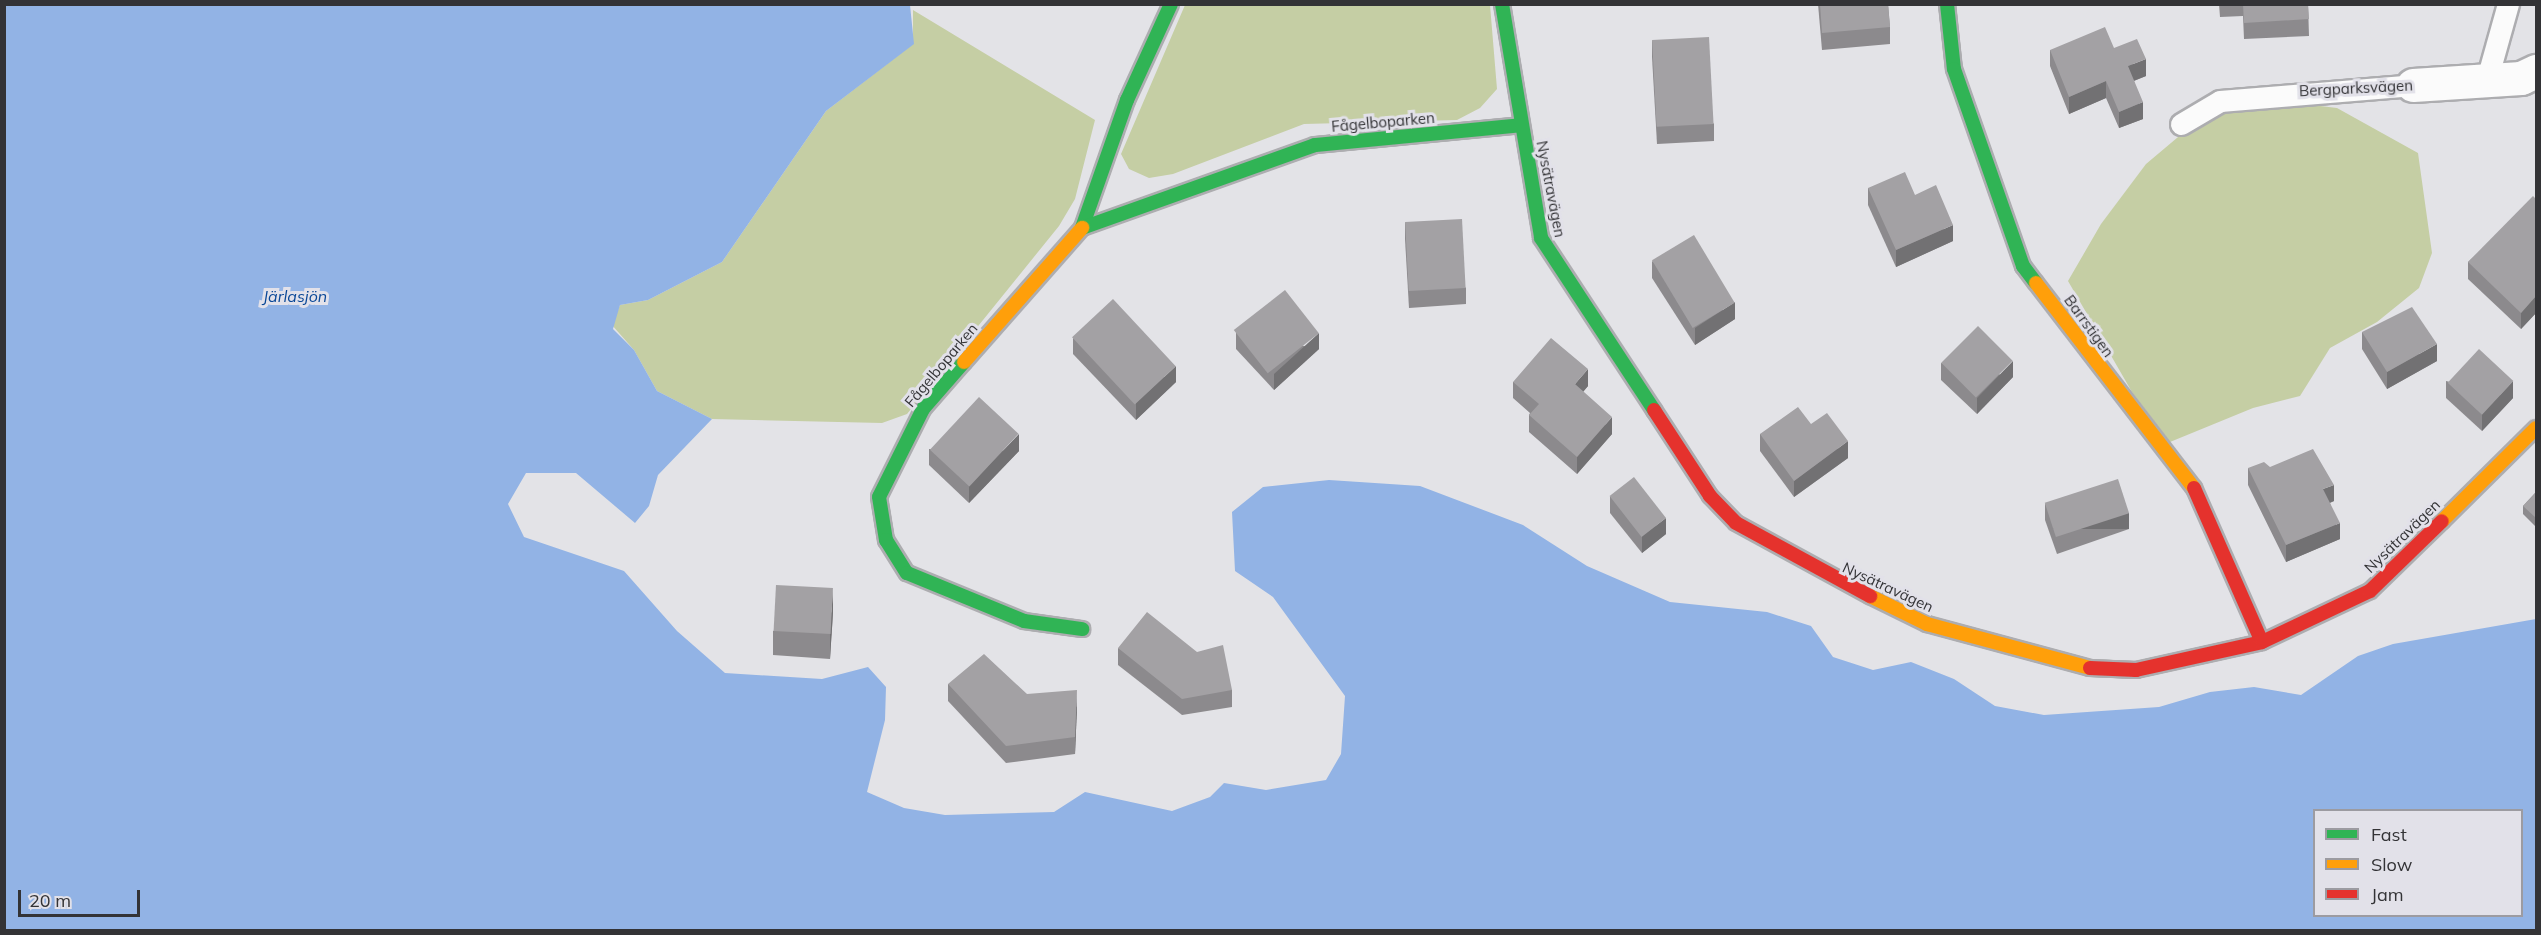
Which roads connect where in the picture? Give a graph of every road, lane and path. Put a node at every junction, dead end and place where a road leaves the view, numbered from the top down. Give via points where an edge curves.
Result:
1 (1171, 4) edge
2 (1502, 4) edge
3 (1947, 4) edge
4 (2508, 4) edge
5 (2536, 71) edge
6 (2487, 79) junction
7 (2413, 85) joint
8 (2181, 124) dead end
9 (1521, 125) junction
10 (1082, 228) junction
11 (2536, 428) edge
12 (1082, 629) dead end
13 (2262, 642) junction

1 - 10 street, Fågelboparken via 1127,100
2 - 9 street, Nysätravägen
3 - 13 street, Barrstigen via 1954,69 2023,266 2114,388 2182,469 2206,508
4 - 6 lane
5 - 6 street, Bergparksvägen
6 - 7 street, Bergparksvägen
7 - 8 lane, Bergparksvägen via 2220,101
9 - 10 street, Fågelboparken via 1315,145
9 - 13 street, Nysätravägen via 1541,238 1550,256 1710,496 1736,523 1857,593 1927,624 2074,666 2136,670
10 - 12 street, Fågelboparken via 923,409 879,497 886,540 907,573 1024,621
11 - 13 street, Nysätravägen via 2370,591

